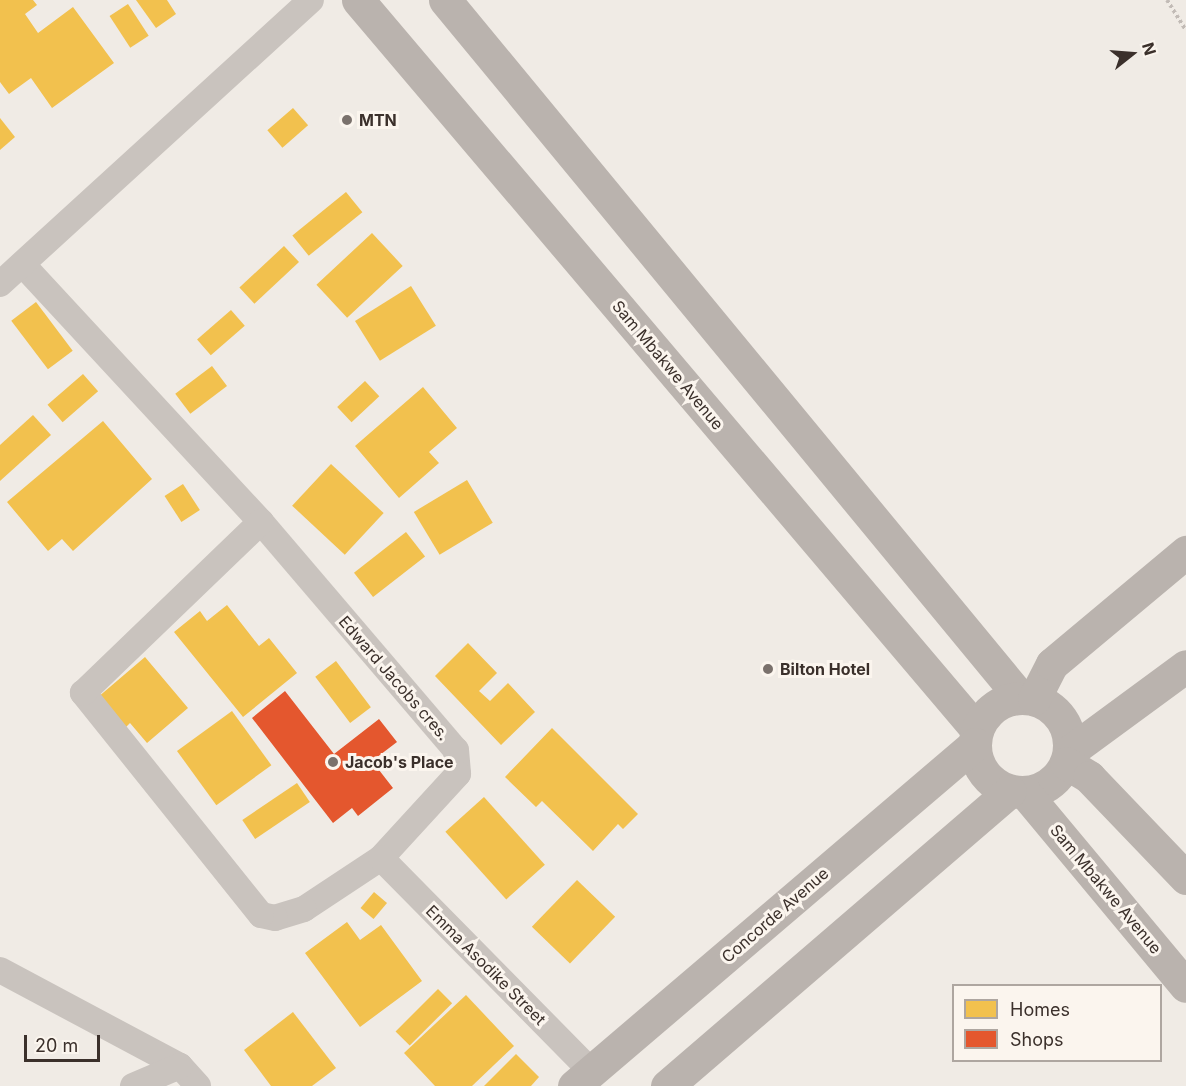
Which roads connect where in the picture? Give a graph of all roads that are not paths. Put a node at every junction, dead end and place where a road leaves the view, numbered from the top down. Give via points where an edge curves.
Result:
1 (311, 0) edge
2 (358, 0) edge
3 (445, 0) edge
4 (24, 266) junction
5 (0, 284) edge
6 (261, 522) junction
7 (1186, 552) edge
8 (1186, 666) edge
9 (1027, 698) junction
10 (976, 737) junction
11 (1068, 757) junction
12 (1017, 792) junction
13 (381, 858) junction
14 (1186, 878) edge
15 (0, 970) edge
16 (1186, 986) edge
17 (180, 1066) junction
18 (583, 1079) edge
19 (133, 1086) edge
20 (198, 1086) edge
21 (667, 1086) edge

1 - 4 street
2 - 10 main road, Sam Mbakwe Avenue
3 - 9 main road
4 - 5 street
4 - 6 street, Edward Jacobs cres.
6 - 13 street, Edward Jacobs cres. via 456,750 458,774
6 - 13 street, Edward Jacobs cres. via 83,693 261,915 275,918 304,909
7 - 9 main road via 1052,664
8 - 11 main road
9 - 10 main road via 993,707
9 - 11 main road via 1057,713
10 - 12 main road via 984,773
10 - 18 main road, Concorde Avenue
11 - 12 main road via 1042,788
11 - 14 main road
12 - 16 main road, Sam Mbakwe Avenue
12 - 21 main road
13 - 18 street, Emma Asodike Street
15 - 17 street
17 - 19 street
17 - 20 street

